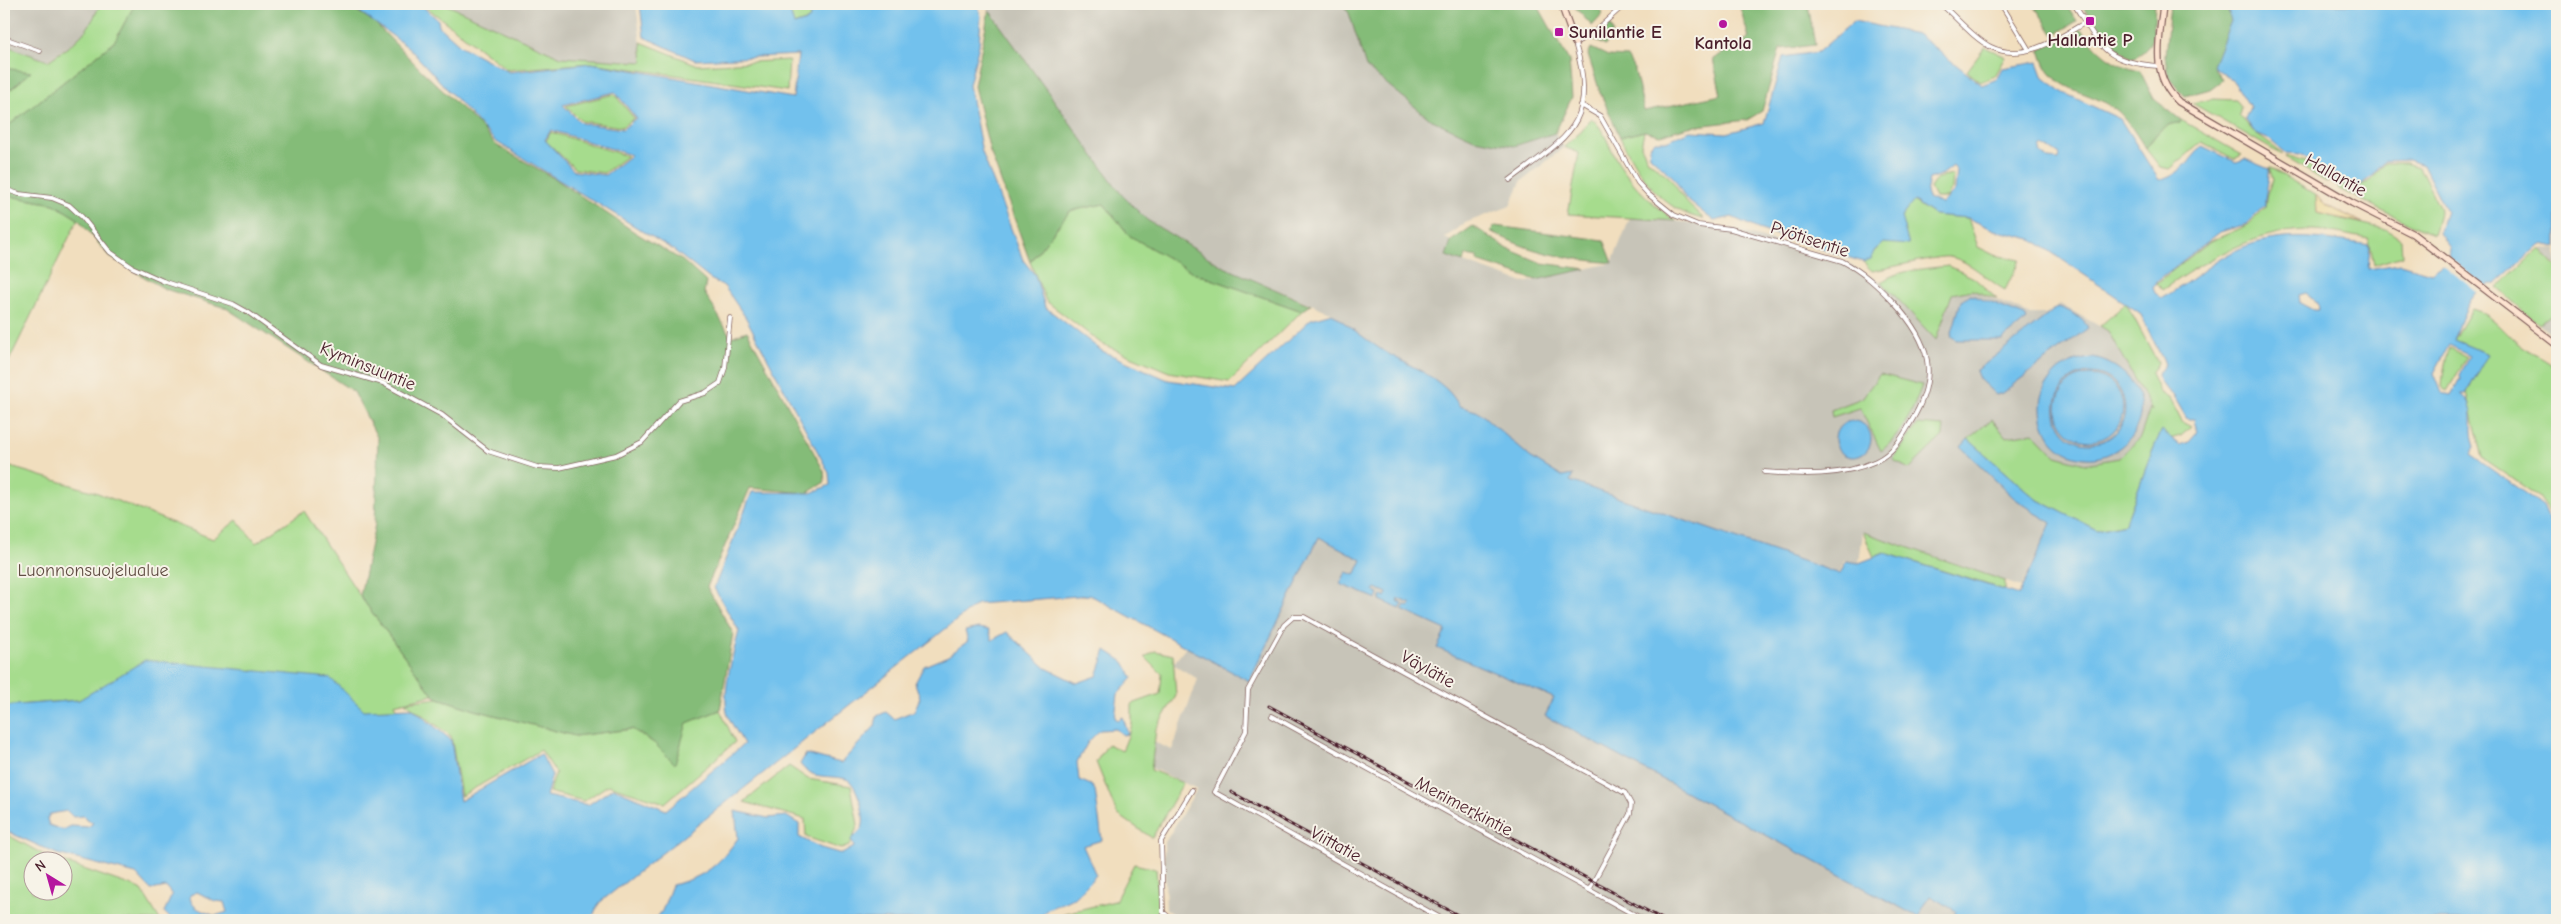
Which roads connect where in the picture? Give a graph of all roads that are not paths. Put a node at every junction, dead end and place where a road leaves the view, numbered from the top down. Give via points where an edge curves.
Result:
1 (1561, 4) edge
2 (1625, 4) edge
3 (1941, 4) edge
4 (2001, 4) edge
5 (2074, 4) edge
6 (2163, 4) edge
7 (2086, 22) junction
8 (4, 38) edge
9 (1575, 43) junction
10 (2029, 50) junction
11 (40, 51) dead end
12 (2158, 66) junction
13 (1581, 105) junction
14 (1510, 180) dead end
15 (4, 189) edge
16 (730, 318) dead end
17 (2557, 345) edge
18 (1764, 472) dead end
19 (1272, 716) dead end
20 (1192, 790) dead end
21 (1214, 792) joint
22 (1589, 890) junction
23 (1172, 920) edge
24 (1444, 920) edge
25 (1642, 920) edge

1 - 9 street
2 - 9 street via 1593,33
3 - 10 street via 1991,46 2001,50
4 - 10 street
5 - 7 street
6 - 12 street, Hallantie
7 - 10 street via 2043,46
7 - 12 street via 2098,41 2118,59
8 - 11 street
9 - 13 street via 1583,74
12 - 17 street, Hallantie via 2163,83 2179,102 2352,203 2398,225 2438,252
13 - 14 street via 1577,122 1568,135
13 - 18 street, Pyötisentie via 1600,116 1629,170 1661,206 1684,220 1731,229 1842,261 1880,287 1917,330 1927,362 1927,387 1915,416 1891,450 1877,461 1846,471
15 - 16 street, Kyminsuuntie via 52,198 69,206 110,252 132,266 163,281 233,304 322,365 383,383 442,415 488,451 537,467 559,468 616,455 642,442 679,401 705,393 720,382 725,368
19 - 22 street, Merimerkintie
20 - 23 street via 1162,841 1163,912
21 - 22 street, Väylätie via 1246,731 1248,690 1284,625 1293,617 1304,617 1625,793 1631,804 1630,814
21 - 24 street, Viittatie
22 - 25 street, Merimerkintie

